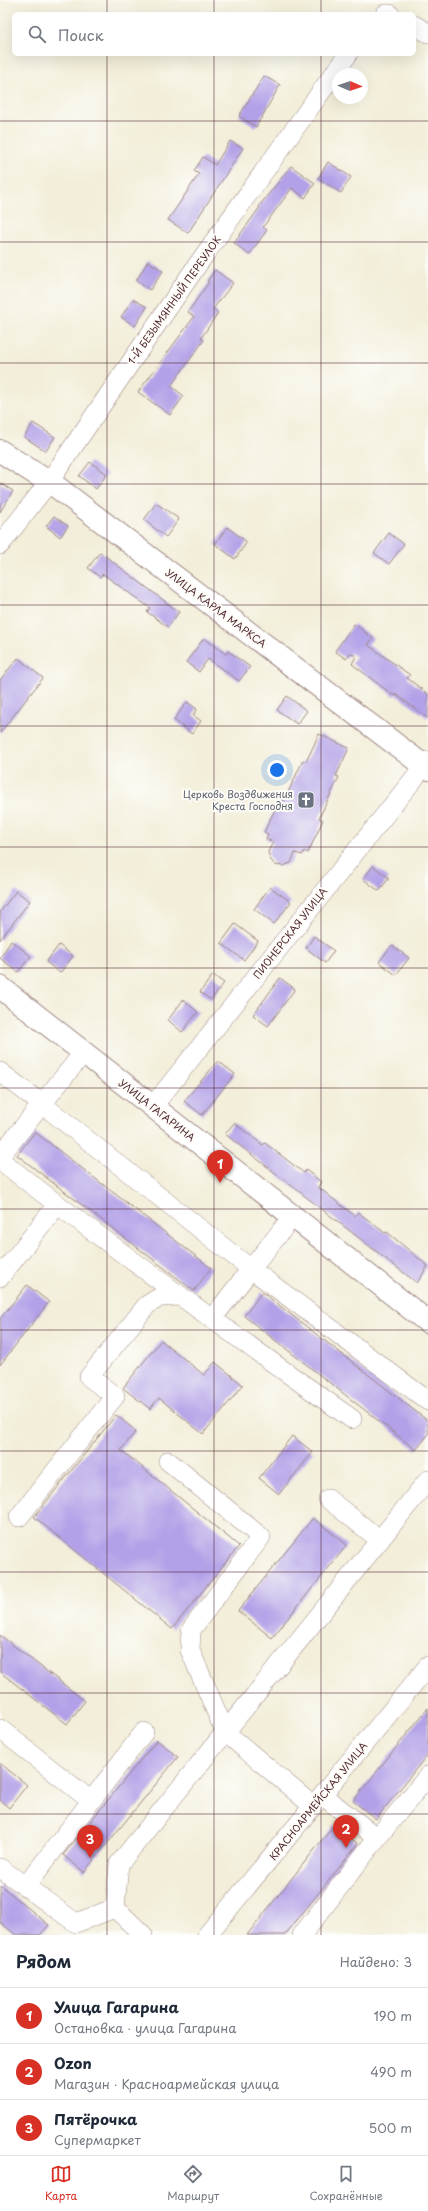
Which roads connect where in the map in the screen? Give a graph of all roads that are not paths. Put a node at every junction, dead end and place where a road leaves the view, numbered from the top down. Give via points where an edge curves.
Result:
1 (416, 26) edge
2 (428, 33) edge
3 (347, 56) edge
4 (0, 451) edge
5 (49, 482) junction
6 (0, 544) edge
7 (427, 765) edge
8 (0, 987) edge
9 (84, 1052) junction
10 (0, 1072) edge
11 (42, 1104) junction
12 (153, 1106) junction
13 (0, 1156) edge
14 (0, 1160) edge
15 (57, 1205) junction
16 (293, 1216) junction
17 (251, 1269) junction
18 (0, 1277) edge
19 (181, 1296) junction
20 (212, 1320) junction
21 (428, 1322) edge
22 (428, 1401) edge
23 (352, 1419) dead end
24 (168, 1462) dead end
25 (428, 1480) edge
26 (328, 1499) dead end
27 (19, 1517) dead end
28 (380, 1540) junction
29 (428, 1666) edge
30 (0, 1729) edge
31 (144, 1732) dead end
32 (225, 1732) junction
33 (428, 1776) edge
34 (90, 1800) junction
35 (318, 1800) junction
36 (377, 1838) junction
37 (0, 1868) edge
38 (25, 1887) junction
39 (115, 1908) junction
40 (143, 1935) edge
41 (207, 1935) edge
42 (302, 1935) edge

1 - 2 street
3 - 5 street, 1-Й БЕЗЫМЯННЫЙ ПЕРЕУЛОК via 198,264
4 - 5 main road, УЛИЦА КАРЛА МАРКСА
5 - 6 street, 1-Й БЕЗЫМЯННЫЙ ПЕРЕУЛОК
5 - 7 main road, УЛИЦА КАРЛА МАРКСА
7 - 12 street, ПИОНЕРСКАЯ УЛИЦА
8 - 9 main road, УЛИЦА ГАГАРИНА
9 - 11 street
9 - 12 main road, УЛИЦА ГАГАРИНА
10 - 11 street
11 - 13 street
11 - 17 street
12 - 16 main road, УЛИЦА ГАГАРИНА
14 - 15 street
15 - 18 street
15 - 19 street
16 - 17 street
16 - 21 main road, УЛИЦА ГАГАРИНА
17 - 20 street
17 - 22 street
19 - 20 street
19 - 27 street via 160,1297 147,1305 90,1377 115,1396
20 - 23 street
24 - 32 street via 261,1537 191,1630 190,1650
25 - 28 street
26 - 28 street
28 - 32 street
29 - 35 street, КРАСНОАРМЕЙСКАЯ УЛИЦА
30 - 34 street
31 - 34 street
32 - 35 street
32 - 39 street via 119,1864
33 - 36 street
34 - 38 street
35 - 36 street
35 - 41 street, КРАСНОАРМЕЙСКАЯ УЛИЦА
36 - 42 street
37 - 38 street
38 - 39 street via 76,1923
39 - 40 street

